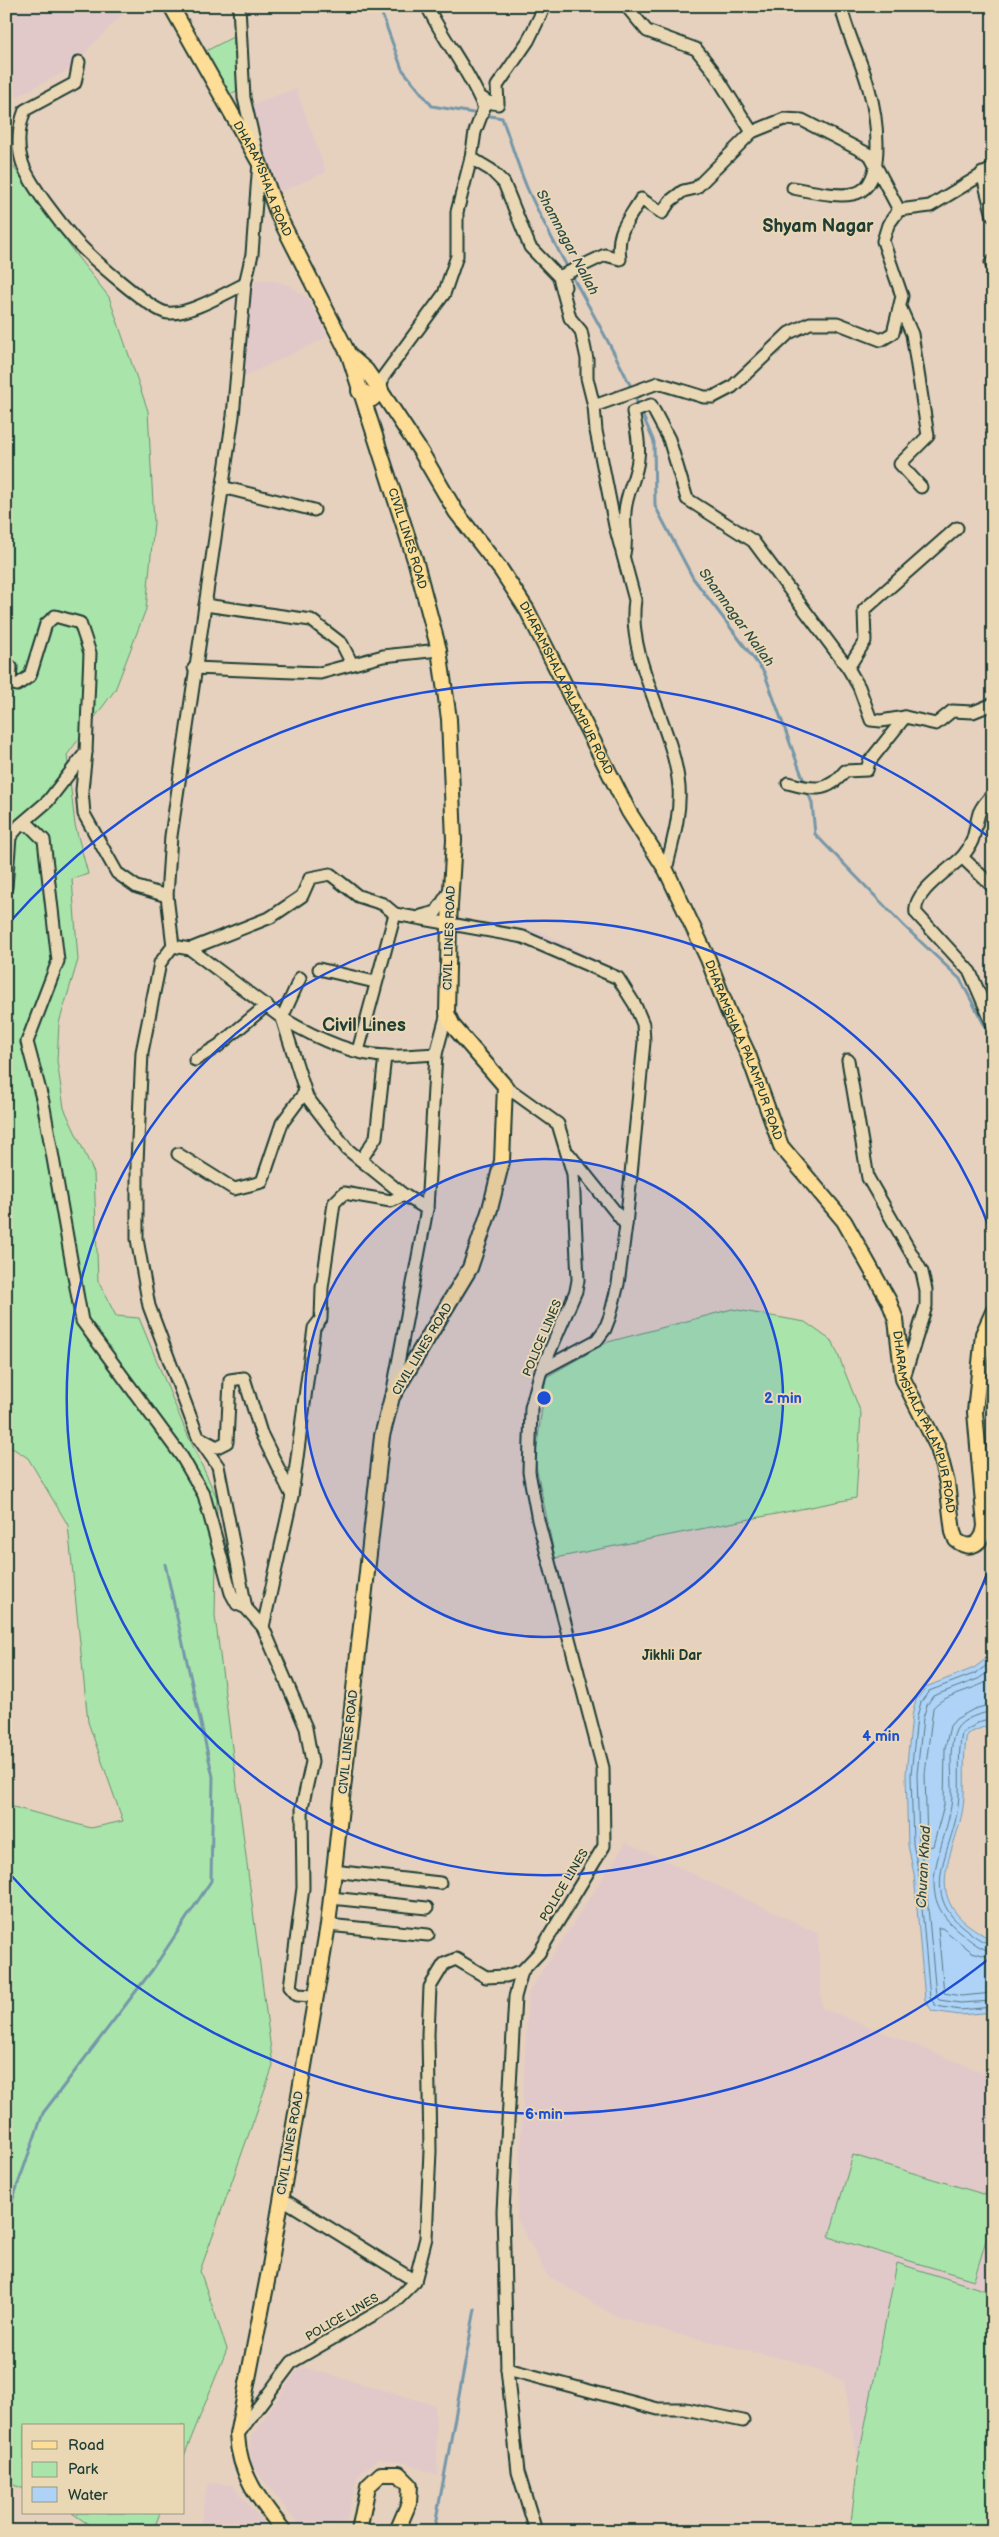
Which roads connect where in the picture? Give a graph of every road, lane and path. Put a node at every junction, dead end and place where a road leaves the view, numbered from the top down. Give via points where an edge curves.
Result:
1 (171, 6) edge
2 (239, 6) edge
3 (428, 6) edge
4 (545, 6) edge
5 (626, 6) edge
6 (841, 6) edge
7 (79, 62) dead end
8 (479, 96) junction
9 (244, 98) junction
10 (228, 108) junction
11 (752, 132) junction
12 (471, 158) junction
13 (259, 162) junction
14 (876, 164) junction
15 (993, 168) edge
16 (982, 173) junction
17 (793, 188) dead end
18 (899, 210) junction
19 (993, 216) edge
20 (993, 261) edge
21 (993, 268) edge
22 (245, 284) junction
23 (901, 309) junction
24 (570, 318) junction
25 (349, 355) junction
26 (380, 390) junction
27 (360, 391) junction
28 (594, 406) junction
29 (921, 486) dead end
30 (222, 487) junction
31 (314, 510) dead end
32 (957, 528) dead end
33 (624, 556) junction
34 (205, 605) junction
35 (438, 650) junction
36 (352, 664) junction
37 (6, 665) edge
38 (194, 668) junction
39 (848, 668) junction
40 (993, 704) edge
41 (906, 717) junction
42 (86, 752) junction
43 (788, 783) dead end
44 (993, 794) edge
45 (20, 825) junction
46 (962, 857) junction
47 (666, 870) junction
48 (6, 887) edge
49 (993, 887) edge
50 (451, 889) junction
51 (167, 896) junction
52 (395, 914) junction
53 (417, 917) junction
54 (449, 922) junction
55 (173, 946) junction
56 (190, 949) junction
57 (319, 968) dead end
58 (300, 978) dead end
59 (375, 982) junction
60 (266, 1005) junction
61 (447, 1014) junction
62 (282, 1018) junction
63 (993, 1025) edge
64 (358, 1051) junction
65 (436, 1054) junction
66 (386, 1056) junction
67 (195, 1060) dead end
68 (848, 1060) dead end
69 (504, 1086) junction
70 (305, 1092) junction
71 (566, 1150) junction
72 (178, 1154) dead end
73 (361, 1160) junction
74 (404, 1195) junction
75 (427, 1209) junction
76 (626, 1225) junction
77 (993, 1312) edge
78 (543, 1369) junction
79 (903, 1379) junction
80 (392, 1397) junction
81 (198, 1438) junction
82 (292, 1496) junction
83 (246, 1608) junction
84 (263, 1626) junction
85 (333, 1871) junction
86 (440, 1883) dead end
87 (331, 1898) junction
88 (427, 1908) dead end
89 (328, 1925) junction
90 (428, 1935) dead end
91 (522, 1971) junction
92 (315, 1996) junction
93 (281, 2198) junction
94 (415, 2281) junction
95 (507, 2368) junction
96 (743, 2421) dead end
97 (237, 2435) junction
98 (284, 2531) edge
99 (359, 2531) edge
100 (397, 2531) edge
101 (536, 2531) edge

1 - 10 main road, DHARAMSHALA ROAD
2 - 9 street
3 - 8 street via 438,29
4 - 8 street via 528,41 496,86 498,104
5 - 11 street via 647,31 696,49
6 - 14 street via 870,90 877,137
7 - 22 street via 76,83 25,110 17,129 23,165 53,213 77,242 141,298 165,313 180,313
8 - 12 street via 484,108
9 - 10 street
9 - 13 street
10 - 13 main road, DHARAMSHALA ROAD
11 - 14 street via 784,118 802,120 870,155
11 - 24 street via 696,188 683,191 662,213 641,199 622,228 618,242 620,259 606,255 568,272
12 - 24 street via 492,170 504,183 530,247 559,277
12 - 26 street via 457,212 457,256 444,294 383,377
13 - 22 street via 252,254
13 - 25 main road, DHARAMSHALA ROAD via 278,215
14 - 17 street via 871,179 861,191 849,195
14 - 18 street
15 - 16 street
16 - 18 street via 930,206
16 - 19 street
18 - 23 street via 888,226 884,241 902,288
20 - 21 street
22 - 30 street via 233,416
23 - 28 street via 893,332 881,340 837,323 810,323 790,333 732,387 713,397 658,383
23 - 29 street via 912,334 928,436 900,464
24 - 28 street via 581,331 586,378
25 - 26 main road, DHARAMSHALA PALAMPUR ROAD via 366,370
25 - 27 main road, CIVIL LINES ROAD
26 - 27 highway via 372,398
26 - 47 main road, DHARAMSHALA PALAMPUR ROAD via 456,512 528,610 629,812
27 - 35 main road, CIVIL LINES ROAD via 416,563
28 - 33 street via 596,431
30 - 31 street
30 - 34 street
32 - 39 street via 864,610 865,641
33 - 39 street via 628,539 624,514 638,460 633,412 651,405 669,439 687,498 752,541
33 - 47 street via 635,600 641,660 666,727 679,787 677,820
34 - 36 street via 311,620 342,644
34 - 38 street
35 - 36 street via 383,656
35 - 50 main road, CIVIL LINES ROAD via 449,719 453,785
36 - 38 street via 320,672
37 - 42 street via 11,667 10,683 17,686 30,676 46,624 55,616 80,623 90,653
38 - 51 street via 171,836
39 - 41 street via 871,720
40 - 41 street via 972,712 952,711 936,724
41 - 43 street via 867,770 845,771 836,783 810,789
42 - 45 street via 48,801
42 - 51 street via 82,790 84,814 112,865 117,873 137,887
44 - 46 street via 979,813 976,835
45 - 48 street via 10,837
45 - 83 street via 30,826 44,840 58,962 27,1042 44,1102 82,1321 182,1457 204,1495 231,1593 237,1604
46 - 49 street
46 - 63 street via 919,896 914,908 970,972
47 - 79 main road, DHARAMSHALA PALAMPUR ROAD via 748,1054 781,1146 844,1221 889,1301 896,1320
50 - 53 street via 436,912
50 - 54 main road, CIVIL LINES ROAD
51 - 55 street
52 - 53 street
52 - 56 street via 383,904 358,896 330,874 310,878 302,896 271,918
52 - 59 street
53 - 54 street
54 - 61 main road, CIVIL LINES ROAD
54 - 76 street via 523,937 618,978 635,1005 643,1024 644,1042
55 - 56 street
55 - 81 street via 160,962 142,1052 137,1239 149,1306
56 - 60 street
57 - 59 street
58 - 62 street
59 - 64 street
60 - 62 street
60 - 67 street via 218,1046
61 - 65 street
61 - 69 main road via 453,1026
62 - 64 street via 306,1032
62 - 70 street
64 - 66 street
65 - 66 street
65 - 75 street
66 - 73 street via 376,1137
68 - 79 street via 868,1178 922,1272 926,1290 926,1306
69 - 71 street, POLICE LINES via 558,1124
69 - 80 main road, CIVIL LINES ROAD via 502,1161 470,1268
70 - 72 street via 282,1123 262,1182 234,1189
70 - 73 street via 347,1149
71 - 76 street
71 - 78 street, POLICE LINES via 573,1174 578,1280
73 - 74 street
74 - 75 street
74 - 82 street via 392,1201 344,1193 334,1203 321,1319 314,1328
75 - 80 street
76 - 78 street via 618,1284 605,1329 597,1340
77 - 79 main road, DHARAMSHALA PALAMPUR ROAD via 983,1334 975,1412 985,1518 983,1538 976,1544 962,1544 954,1537 947,1484 936,1441
78 - 91 street, POLICE LINES via 531,1408 529,1472 538,1520 603,1768 604,1846 540,1953
80 - 85 main road, CIVIL LINES ROAD via 382,1436
81 - 82 street via 217,1447 227,1442 230,1380 244,1378 260,1433
81 - 83 street via 218,1466
82 - 84 street
83 - 84 street
84 - 92 street via 306,1728 312,1762 302,1807 303,1888 290,1987 297,1996
85 - 86 street
85 - 87 main road, CIVIL LINES ROAD
87 - 88 street
87 - 89 main road, CIVIL LINES ROAD
89 - 90 street
89 - 92 main road, CIVIL LINES ROAD
91 - 94 street via 486,1977 456,1960 444,1964 430,1987 430,2151 426,2238
91 - 95 street via 515,1998 504,2211
92 - 93 main road, CIVIL LINES ROAD
93 - 94 street
93 - 97 main road, CIVIL LINES ROAD
94 - 97 street, POLICE LINES via 392,2304 292,2362
95 - 96 street via 658,2410 685,2408
95 - 101 street via 518,2472
97 - 98 main road, CIVIL LINES ROAD via 238,2455 255,2494
99 - 100 main road via 368,2486 381,2474 400,2474 410,2485 409,2503

